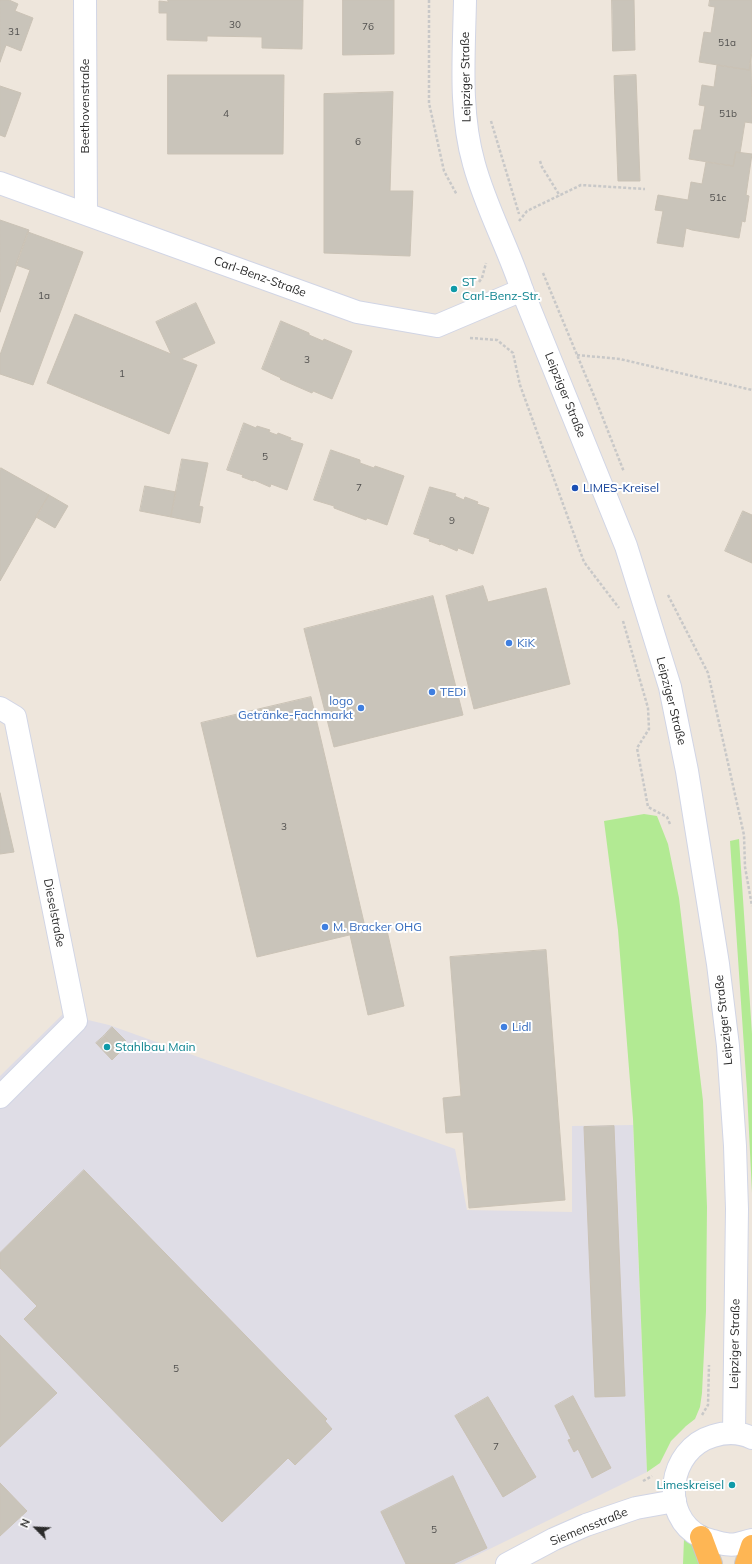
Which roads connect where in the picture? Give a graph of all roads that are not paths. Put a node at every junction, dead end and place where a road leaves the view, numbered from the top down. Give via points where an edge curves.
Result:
1 (85, 0) edge
2 (465, 0) edge
3 (0, 183) edge
4 (86, 212) junction
5 (522, 290) junction
6 (0, 708) edge
7 (0, 1097) edge
8 (743, 1436) edge
9 (675, 1501) junction
10 (701, 1537) junction
11 (752, 1540) edge
12 (752, 1546) edge
13 (507, 1564) edge
14 (712, 1564) edge
15 (746, 1564) edge

1 - 4 main road, Beethovenstraße
2 - 5 main road, Leipziger Straße via 466,125 473,163
3 - 4 main road, Carl-Benz-Straße
4 - 5 main road, Carl-Benz-Straße via 357,312 437,326
5 - 8 main road, Leipziger Straße via 626,546 670,687 687,771 718,964 728,1054 737,1209
6 - 7 main road, Dieselstraße via 15,717 76,1021
8 - 9 main road, Leipziger Straße via 719,1434 694,1445 677,1469 674,1484
9 - 10 main road, Leipziger Straße via 684,1522
9 - 13 main road, Siemensstraße via 636,1508 574,1531
10 - 11 main road, Leipziger Straße via 726,1545
10 - 14 highway
12 - 15 highway

